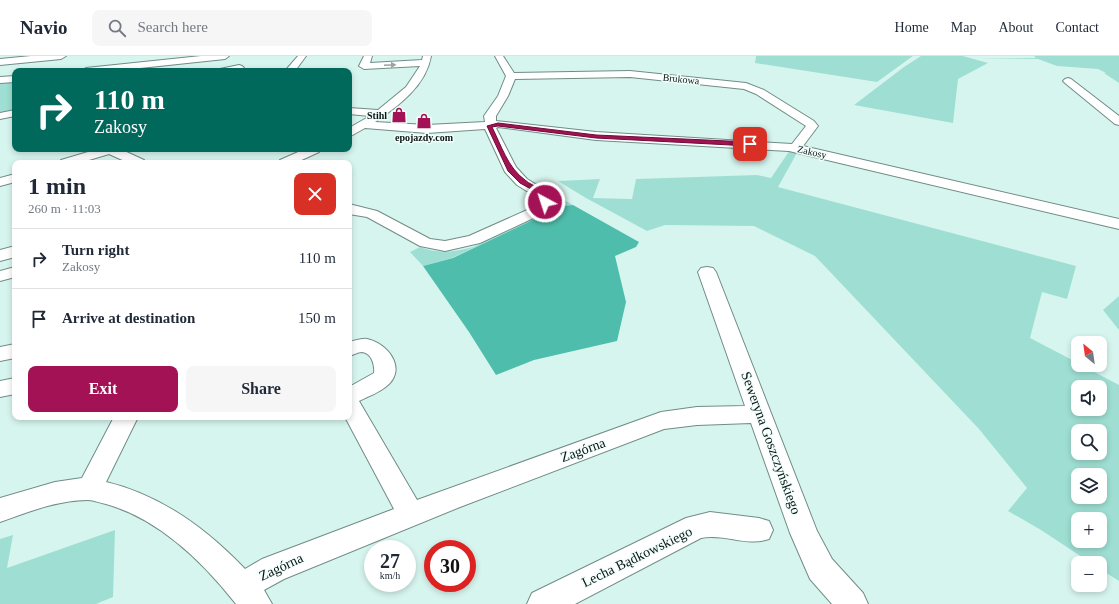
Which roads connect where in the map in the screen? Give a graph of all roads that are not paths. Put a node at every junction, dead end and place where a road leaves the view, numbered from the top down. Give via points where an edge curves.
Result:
1 (61, 56) edge
2 (224, 56) edge
3 (302, 56) edge
4 (368, 56) edge
5 (499, 56) edge
6 (426, 60) edge
7 (0, 62) edge
8 (114, 68) edge
9 (293, 68) edge
10 (511, 76) junction
11 (12, 79) edge
12 (0, 80) edge
13 (1068, 81) dead end
14 (352, 111) edge
15 (381, 113) junction
16 (12, 114) edge
17 (0, 116) edge
18 (1119, 122) edge
19 (490, 124) junction
20 (365, 125) junction
21 (352, 132) edge
22 (795, 148) junction
23 (101, 152) edge
24 (116, 152) edge
25 (309, 152) edge
26 (75, 160) edge
27 (133, 160) edge
28 (291, 160) edge
29 (12, 179) edge
30 (0, 182) edge
31 (352, 210) edge
32 (1119, 224) edge
33 (12, 252) edge
34 (0, 256) edge
35 (707, 272) dead end
36 (12, 273) edge
37 (0, 276) edge
38 (352, 348) edge
39 (12, 352) edge
40 (0, 354) edge
41 (12, 387) edge
42 (0, 389) edge
43 (352, 394) edge
44 (352, 408) edge
45 (761, 414) junction
46 (124, 420) edge
47 (90, 489) junction
48 (0, 510) edge
49 (411, 514) junction
50 (759, 530) dead end
51 (249, 595) edge
52 (543, 604) edge
53 (852, 604) edge

1 - 7 street
2 - 8 street
3 - 9 street
4 -> 6 street via 364,66
5 - 10 street
6 - 15 street via 416,81
10 - 19 street via 503,96 490,116
10 - 22 street, Brukowa via 630,74 746,86 810,123 812,126
11 - 12 street
13 - 18 street
14 - 15 street
15 - 20 street
16 - 17 street
19 - 20 street, Zakosy via 427,129
19 - 22 street, Zakosy via 596,136 780,145
19 - 31 street via 510,169 522,182 545,196 544,206 539,210 474,240 445,246 426,243 372,214
20 - 21 street
22 - 32 street, Zakosy
23 - 26 street
24 - 27 street
25 - 28 street
29 - 30 street
33 - 34 street
35 - 45 street, Seweryna Goszczyńskiego
36 - 37 street
38 - 43 street via 360,346 374,348 386,366 382,378
39 - 40 street
41 - 42 street
44 - 49 street
45 - 49 street, Zagórna via 661,420
45 - 53 street, Seweryna Goszczyńskiego via 804,533 821,569
46 - 47 street
47 - 48 street via 50,494
47 - 51 street via 125,498 163,518 198,543
49 - 51 street, Zagórna via 273,569
50 - 52 street, Lecha Bądkowskiego via 710,524 696,527

